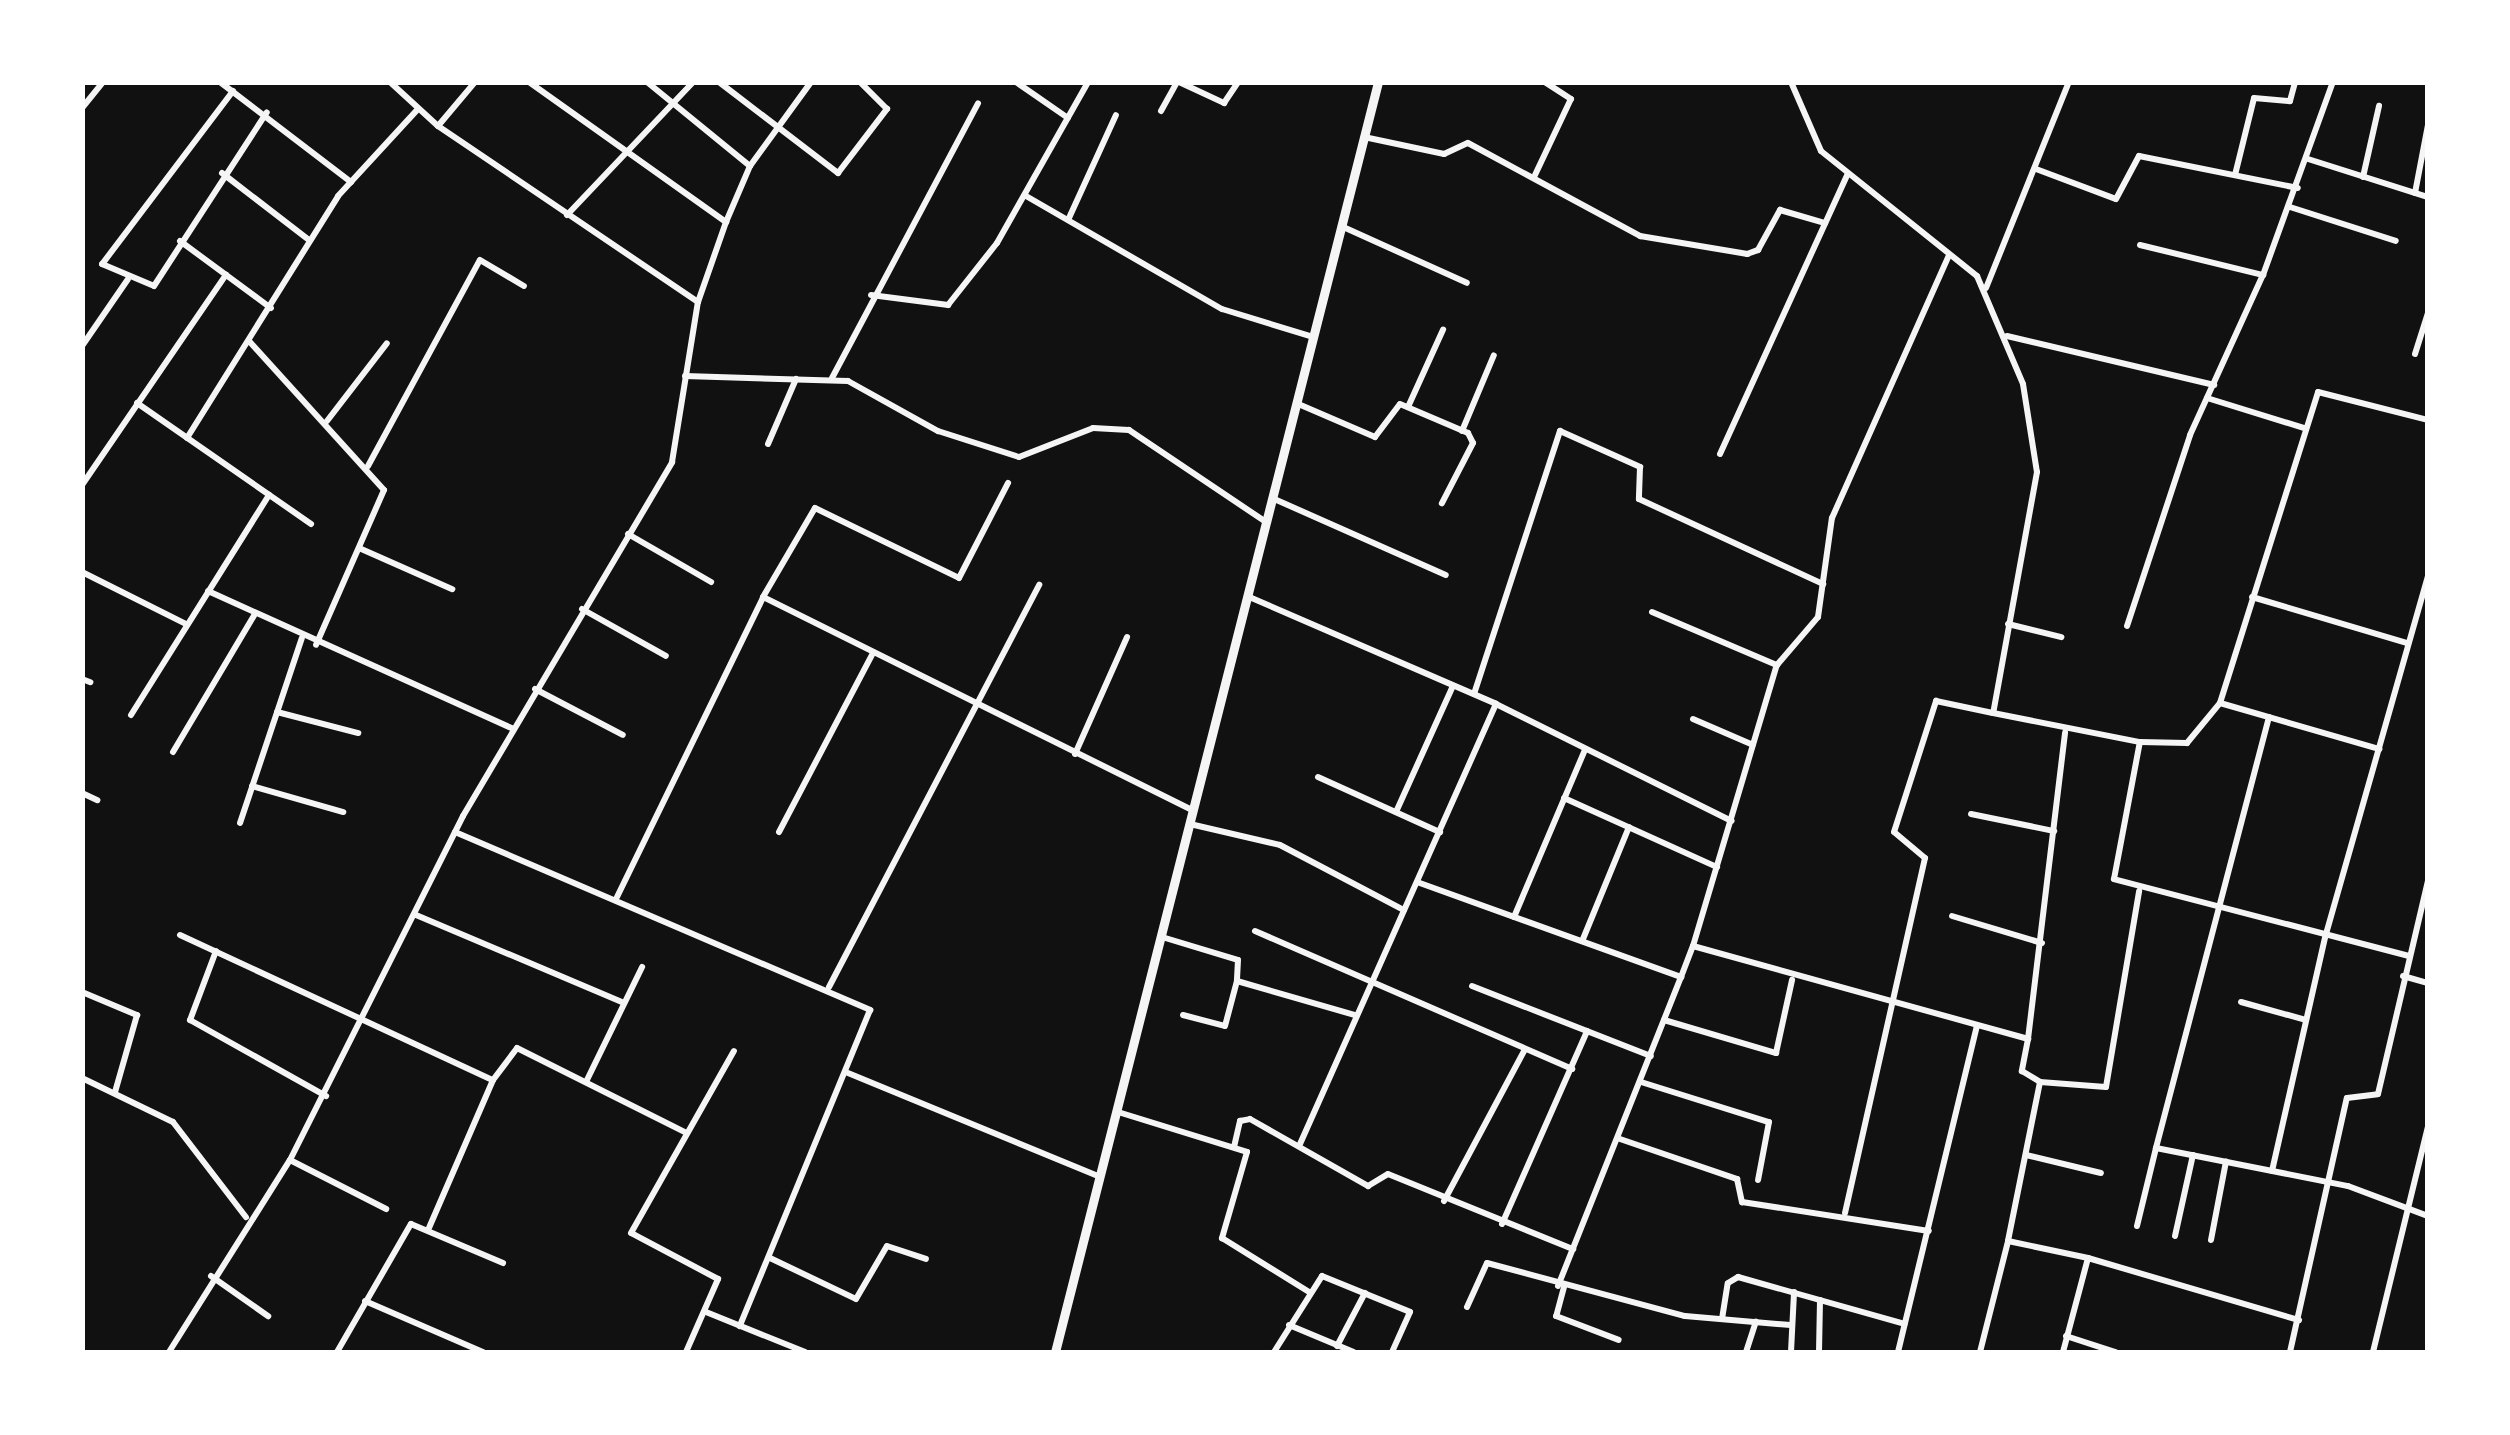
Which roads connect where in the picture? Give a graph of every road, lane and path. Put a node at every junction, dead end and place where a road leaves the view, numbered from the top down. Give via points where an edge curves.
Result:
1 (103, 82) edge
2 (220, 82) edge
3 (390, 82) edge
4 (475, 82) edge
5 (529, 82) edge
6 (647, 82) edge
7 (693, 82) edge
8 (719, 82) edge
9 (811, 82) edge
10 (860, 82) edge
11 (1016, 82) edge
12 (1088, 82) edge
13 (1178, 82) edge
14 (1238, 82) edge
15 (1378, 82) edge
16 (1545, 82) edge
17 (1791, 82) edge
18 (2068, 82) edge
19 (2295, 82) edge
20 (2333, 82) edge
21 (233, 91) junction
22 (672, 102) junction
23 (978, 103) dead end
24 (2378, 106) dead end
25 (82, 108) edge
26 (418, 108) junction
27 (1160, 111) dead end
28 (267, 112) junction
29 (1116, 115) dead end
30 (1068, 118) junction
31 (438, 126) junction
32 (2428, 126) edge
33 (776, 128) junction
34 (1364, 137) junction
35 (624, 154) junction
36 (2308, 159) junction
37 (750, 166) junction
38 (2036, 169) junction
39 (222, 174) junction
40 (1847, 174) junction
41 (2234, 175) junction
42 (1534, 176) junction
43 (2363, 177) junction
44 (351, 182) junction
45 (2298, 188) junction
46 (2415, 193) junction
47 (1026, 196) junction
48 (2428, 197) edge
49 (2290, 207) junction
50 (567, 216) junction
51 (1069, 218) junction
52 (726, 222) junction
53 (1826, 223) junction
54 (1341, 226) junction
55 (180, 240) junction
56 (310, 240) junction
57 (2396, 241) dead end
58 (2140, 245) dead end
59 (1949, 255) junction
60 (226, 275) junction
61 (2263, 275) junction
62 (128, 280) junction
63 (1467, 284) dead end
64 (524, 286) dead end
65 (1986, 288) junction
66 (871, 295) junction
67 (698, 302) junction
68 (270, 308) junction
69 (2428, 313) edge
70 (1443, 330) dead end
71 (2007, 336) junction
72 (1313, 337) junction
73 (250, 341) junction
74 (387, 342) dead end
75 (82, 346) edge
76 (2415, 354) dead end
77 (1494, 355) dead end
78 (685, 376) junction
79 (832, 378) junction
80 (796, 379) junction
81 (2214, 385) junction
82 (2207, 398) junction
83 (137, 403) junction
84 (1296, 403) junction
85 (1408, 407) junction
86 (2428, 420) edge
87 (327, 421) junction
88 (2304, 428) junction
89 (1462, 431) junction
90 (187, 438) junction
91 (768, 444) dead end
92 (1720, 454) dead end
93 (368, 466) junction
94 (1008, 482) dead end
95 (82, 485) edge
96 (268, 494) junction
97 (1272, 498) junction
98 (1442, 503) dead end
99 (1266, 522) junction
100 (311, 524) dead end
101 (628, 534) junction
102 (359, 548) junction
103 (82, 572) edge
104 (1446, 575) dead end
105 (2428, 576) edge
106 (711, 582) dead end
107 (1823, 584) junction
108 (1039, 585) dead end
109 (452, 588) dead end
110 (208, 591) junction
111 (1247, 596) junction
112 (764, 597) junction
113 (2252, 597) junction
114 (2419, 604) junction
115 (2428, 608) edge
116 (582, 609) junction
117 (1652, 612) dead end
118 (255, 614) junction
119 (186, 624) junction
120 (2008, 624) junction
121 (2127, 626) dead end
122 (1128, 637) dead end
123 (2060, 637) dead end
124 (302, 638) junction
125 (2407, 643) junction
126 (316, 645) junction
127 (873, 653) junction
128 (666, 656) dead end
129 (1778, 665) junction
130 (1454, 686) junction
131 (535, 688) junction
132 (1474, 694) junction
133 (2220, 703) junction
134 (976, 704) junction
135 (1496, 704) junction
136 (277, 712) junction
137 (1993, 713) junction
138 (131, 715) dead end
139 (2269, 717) junction
140 (1693, 719) dead end
141 (512, 728) junction
142 (2065, 732) junction
143 (358, 733) dead end
144 (623, 734) dead end
145 (2140, 742) junction
146 (1753, 745) junction
147 (2379, 749) junction
148 (1585, 750) junction
149 (173, 752) dead end
150 (1075, 754) junction
151 (1318, 777) dead end
152 (252, 786) junction
153 (82, 793) edge
154 (1564, 798) junction
155 (97, 800) dead end
156 (1194, 810) junction
157 (343, 812) dead end
158 (1396, 812) junction
159 (1972, 814) dead end
160 (1732, 822) junction
161 (240, 824) dead end
162 (1190, 824) junction
163 (1629, 827) junction
164 (2054, 831) junction
165 (454, 832) junction
166 (778, 832) dead end
167 (1440, 832) junction
168 (1717, 867) junction
169 (2428, 881) edge
170 (1417, 882) junction
171 (2139, 890) junction
172 (617, 897) junction
173 (1404, 910) junction
174 (2220, 910) junction
175 (416, 916) junction
176 (1514, 916) junction
177 (1952, 916) dead end
178 (1255, 931) dead end
179 (2326, 934) junction
180 (180, 935) dead end
181 (1162, 938) junction
182 (1584, 940) junction
183 (2042, 943) junction
184 (1694, 946) junction
185 (216, 950) junction
186 (2410, 956) junction
187 (642, 967) dead end
188 (1681, 976) junction
189 (2403, 976) junction
190 (1792, 980) junction
191 (1238, 981) junction
192 (2428, 983) edge
193 (1368, 986) junction
194 (1472, 986) dead end
195 (829, 988) junction
196 (82, 992) edge
197 (2240, 1002) dead end
198 (1889, 1003) junction
199 (624, 1004) junction
200 (1183, 1015) dead end
201 (1355, 1015) junction
202 (1664, 1020) junction
203 (2306, 1020) junction
204 (366, 1022) junction
205 (1977, 1026) junction
206 (1586, 1030) junction
207 (2028, 1038) junction
208 (1525, 1049) junction
209 (734, 1051) dead end
210 (1651, 1056) junction
211 (1572, 1069) junction
212 (848, 1074) junction
213 (82, 1078) edge
214 (493, 1080) junction
215 (586, 1082) junction
216 (1641, 1082) junction
217 (2040, 1082) junction
218 (115, 1092) junction
219 (326, 1096) junction
220 (1118, 1112) junction
221 (2428, 1126) edge
222 (687, 1132) junction
223 (1620, 1139) junction
224 (1300, 1144) junction
225 (1234, 1146) junction
226 (2156, 1148) junction
227 (2026, 1155) junction
228 (2193, 1155) junction
229 (290, 1160) junction
230 (2226, 1161) junction
231 (2272, 1171) junction
232 (2101, 1173) dead end
233 (1101, 1177) junction
234 (1758, 1180) dead end
235 (2330, 1182) junction
236 (1444, 1201) junction
237 (2410, 1208) junction
238 (386, 1209) dead end
239 (1845, 1213) junction
240 (2428, 1216) edge
241 (246, 1217) junction
242 (1502, 1224) junction
243 (2137, 1226) dead end
244 (428, 1228) junction
245 (1929, 1231) junction
246 (2175, 1236) dead end
247 (2212, 1240) dead end
248 (2008, 1241) junction
249 (1573, 1249) junction
250 (770, 1258) junction
251 (2088, 1258) junction
252 (926, 1259) dead end
253 (503, 1263) dead end
254 (211, 1276) junction
255 (1561, 1287) junction
256 (1309, 1292) junction
257 (1794, 1292) junction
258 (1365, 1293) junction
259 (1820, 1300) junction
260 (365, 1301) junction
261 (1466, 1306) dead end
262 (706, 1312) junction
263 (268, 1316) dead end
264 (1722, 1319) junction
265 (2300, 1320) junction
266 (1756, 1322) junction
267 (1289, 1324) junction
268 (1905, 1324) junction
269 (740, 1326) junction
270 (1791, 1326) junction
271 (2066, 1336) junction
272 (1619, 1340) dead end
273 (1337, 1346) junction
274 (793, 1350) edge
275 (169, 1352) edge
276 (337, 1352) edge
277 (483, 1352) edge
278 (686, 1352) edge
279 (804, 1352) edge
280 (1054, 1352) edge
281 (1274, 1352) edge
282 (1354, 1352) edge
283 (1392, 1352) edge
284 (1746, 1352) edge
285 (1790, 1352) edge
286 (1819, 1352) edge
287 (1898, 1352) edge
288 (1980, 1352) edge
289 (2063, 1352) edge
290 (2115, 1352) edge
291 (2290, 1352) edge
292 (2373, 1352) edge

1 - 25 street
2 - 21 street
3 - 26 street
4 - 31 street
5 - 35 street
6 - 22 street
7 - 22 street
8 - 33 street
9 - 33 street
10 - 33 street via 886,108 843,172
11 - 30 street
12 - 30 street
13 - 14 street via 1224,103
13 - 27 street
15 - 34 main road
16 - 42 street via 1571,99
17 - 40 street via 1807,132
18 - 38 street
19 - 41 street via 2290,101 2254,98
20 - 36 street
21 - 28 street
21 - 62 street via 102,264
22 - 35 street
22 - 37 street
23 - 66 street
24 - 43 street
26 - 31 street
26 - 44 street
28 - 39 street
28 - 44 street
29 - 51 street
30 - 47 street
31 - 50 street
32 - 46 street
33 - 37 street
34 - 42 street via 1438,154 1468,143
34 - 54 main road
35 - 50 street
35 - 52 street
36 - 43 street
36 - 45 street
37 - 52 street
38 - 41 street via 2121,200 2136,157
38 - 65 street
39 - 55 street
39 - 56 street
40 - 53 street
40 - 59 street
41 - 45 street
42 - 53 street via 1640,236 1746,254 1758,250 1780,210
43 - 46 street
44 - 56 street
45 - 49 street
46 - 48 street
47 - 51 street
47 - 66 street via 944,308
49 - 57 street
49 - 61 street
50 - 67 street
51 - 72 street via 1222,308
52 - 67 street
53 - 92 street
54 - 63 street
54 - 72 main road
55 - 60 street
55 - 62 street via 151,289
56 - 68 street
58 - 61 street
59 - 65 street
59 - 107 street via 1832,518
60 - 68 street
60 - 83 street
61 - 81 street
62 - 75 street
64 - 93 street via 480,260
65 - 71 street
66 - 79 street
67 - 78 street
68 - 73 street
69 - 76 street
70 - 85 street
71 - 81 street
71 - 120 street via 2037,472
72 - 84 main road
73 - 87 street
73 - 90 street
74 - 87 street
77 - 89 street
78 - 80 street
78 - 101 street via 679,447
79 - 80 street
79 - 99 street via 938,431 1019,457 1093,428 1129,430
80 - 91 street
81 - 82 street
82 - 88 street
82 - 121 street
83 - 90 street
83 - 95 street
84 - 85 street via 1376,437 1396,405
84 - 97 main road
85 - 89 street
86 - 88 street via 2322,389
87 - 93 street
88 - 113 street
89 - 98 street via 1473,444
90 - 96 street
93 - 102 street via 384,490
94 - 112 street via 958,578 815,508
96 - 100 street
96 - 110 street
97 - 99 main road
97 - 104 street
99 - 111 main road
101 - 106 street
101 - 116 street
102 - 109 street
102 - 126 street
103 - 119 street
105 - 114 street
107 - 129 street via 1803,644
107 - 132 street via 1639,499 1640,467 1560,430
108 - 134 street
110 - 118 street
110 - 119 street
111 - 130 street
111 - 156 main road
112 - 127 street
112 - 172 street
113 - 125 street
113 - 133 street
114 - 115 street
114 - 125 street
116 - 128 street
116 - 131 street
117 - 129 street
118 - 124 street
118 - 149 street
119 - 138 street
120 - 123 street
120 - 137 street
122 - 150 street
124 - 126 street
124 - 136 street
125 - 147 street
126 - 141 street
127 - 134 street
127 - 166 street
129 - 146 street
130 - 132 street
130 - 158 street
131 - 141 street
131 - 144 street
132 - 135 street
133 - 139 street
133 - 145 street via 2188,744
134 - 150 street
134 - 195 street
135 - 148 street
135 - 167 street
136 - 143 street
136 - 152 street
137 - 142 street
137 - 198 street via 1943,698 1935,704 1894,832 1925,858
139 - 147 street
139 - 174 street
140 - 146 street
141 - 165 street
142 - 145 street
142 - 164 street
145 - 171 street via 2114,879
146 - 160 street
147 - 179 street
148 - 154 street
148 - 160 street
150 - 156 street
151 - 158 street
152 - 157 street
152 - 161 street
153 - 155 street
154 - 163 street
154 - 176 street
156 - 162 main road
158 - 167 street
159 - 164 street
160 - 168 street
162 - 173 street via 1280,845
162 - 181 main road
163 - 168 street
163 - 182 street
164 - 183 street
165 - 172 street
165 - 175 street
167 - 170 street
168 - 184 street
169 - 186 street
170 - 173 street
170 - 176 street
171 - 174 street
171 - 217 street via 2106,1087
172 - 195 street
173 - 193 street
174 - 179 street
174 - 226 street
175 - 199 street
175 - 204 street
176 - 182 street
177 - 183 street
178 - 193 street
179 - 186 street
179 - 203 street
180 - 185 street
181 - 191 street via 1238,960
181 - 220 main road
182 - 188 street
183 - 207 street
184 - 188 street
184 - 190 street
185 - 204 street
185 - 219 street via 190,1020
186 - 189 street
187 - 199 street
188 - 202 street
189 - 192 street
189 - 235 street via 2378,1094 2348,1095
190 - 198 street
190 - 202 street via 1776,1053
191 - 200 street via 1225,1026
191 - 201 street
193 - 201 street
193 - 208 street
194 - 206 street
195 - 212 street via 870,1010
196 - 218 street via 138,1015
197 - 203 street
198 - 205 street
198 - 239 street
199 - 215 street
201 - 224 street
202 - 210 street
203 - 231 street
204 - 214 street
204 - 219 street
205 - 207 street
205 - 245 street
206 - 210 street
206 - 211 street
207 - 217 street via 2022,1070
208 - 211 street
208 - 236 street
209 - 222 street
210 - 216 street
211 - 242 street
212 - 233 street
212 - 250 street
213 - 218 street
214 - 215 street via 513,1047
214 - 244 street
215 - 222 street
216 - 223 street
216 - 234 street via 1768,1122
217 - 227 street
218 - 241 street via 174,1122
219 - 229 street
220 - 225 street
220 - 233 main road
221 - 237 street
222 - 262 street via 630,1233 716,1276
223 - 239 street via 1737,1180 1742,1202
223 - 249 street
224 - 225 street via 1246,1118
224 - 236 street via 1368,1186 1385,1174
225 - 256 street via 1248,1155 1222,1238
226 - 228 street
226 - 243 street
227 - 232 street
227 - 248 street
228 - 230 street
228 - 246 street
229 - 238 street
229 - 241 street
230 - 231 street
230 - 247 street
231 - 235 street
233 - 280 main road
235 - 237 street
235 - 265 street
236 - 242 street
237 - 240 street
237 - 292 street
239 - 245 street
241 - 254 street
242 - 249 street
244 - 253 street
244 - 260 street via 406,1230
245 - 268 street
248 - 251 street
248 - 288 street
249 - 255 street
250 - 252 street via 856,1299 887,1246
250 - 269 street
251 - 265 street
251 - 271 street
254 - 263 street
254 - 275 street
255 - 261 street via 1487,1263
255 - 264 street
255 - 272 street via 1556,1316
256 - 258 street via 1322,1276
256 - 267 street
257 - 259 street
257 - 264 street via 1732,1278
257 - 270 street
258 - 273 street
258 - 283 street via 1412,1314
259 - 268 street
259 - 286 street
260 - 276 street
260 - 277 street
262 - 269 street
262 - 278 street
264 - 266 street
265 - 291 street
266 - 270 street
266 - 284 street
267 - 273 street
267 - 281 street
268 - 287 street
269 - 274 street
270 - 285 street
271 - 289 street
271 - 290 street
273 - 282 street
274 - 279 street

